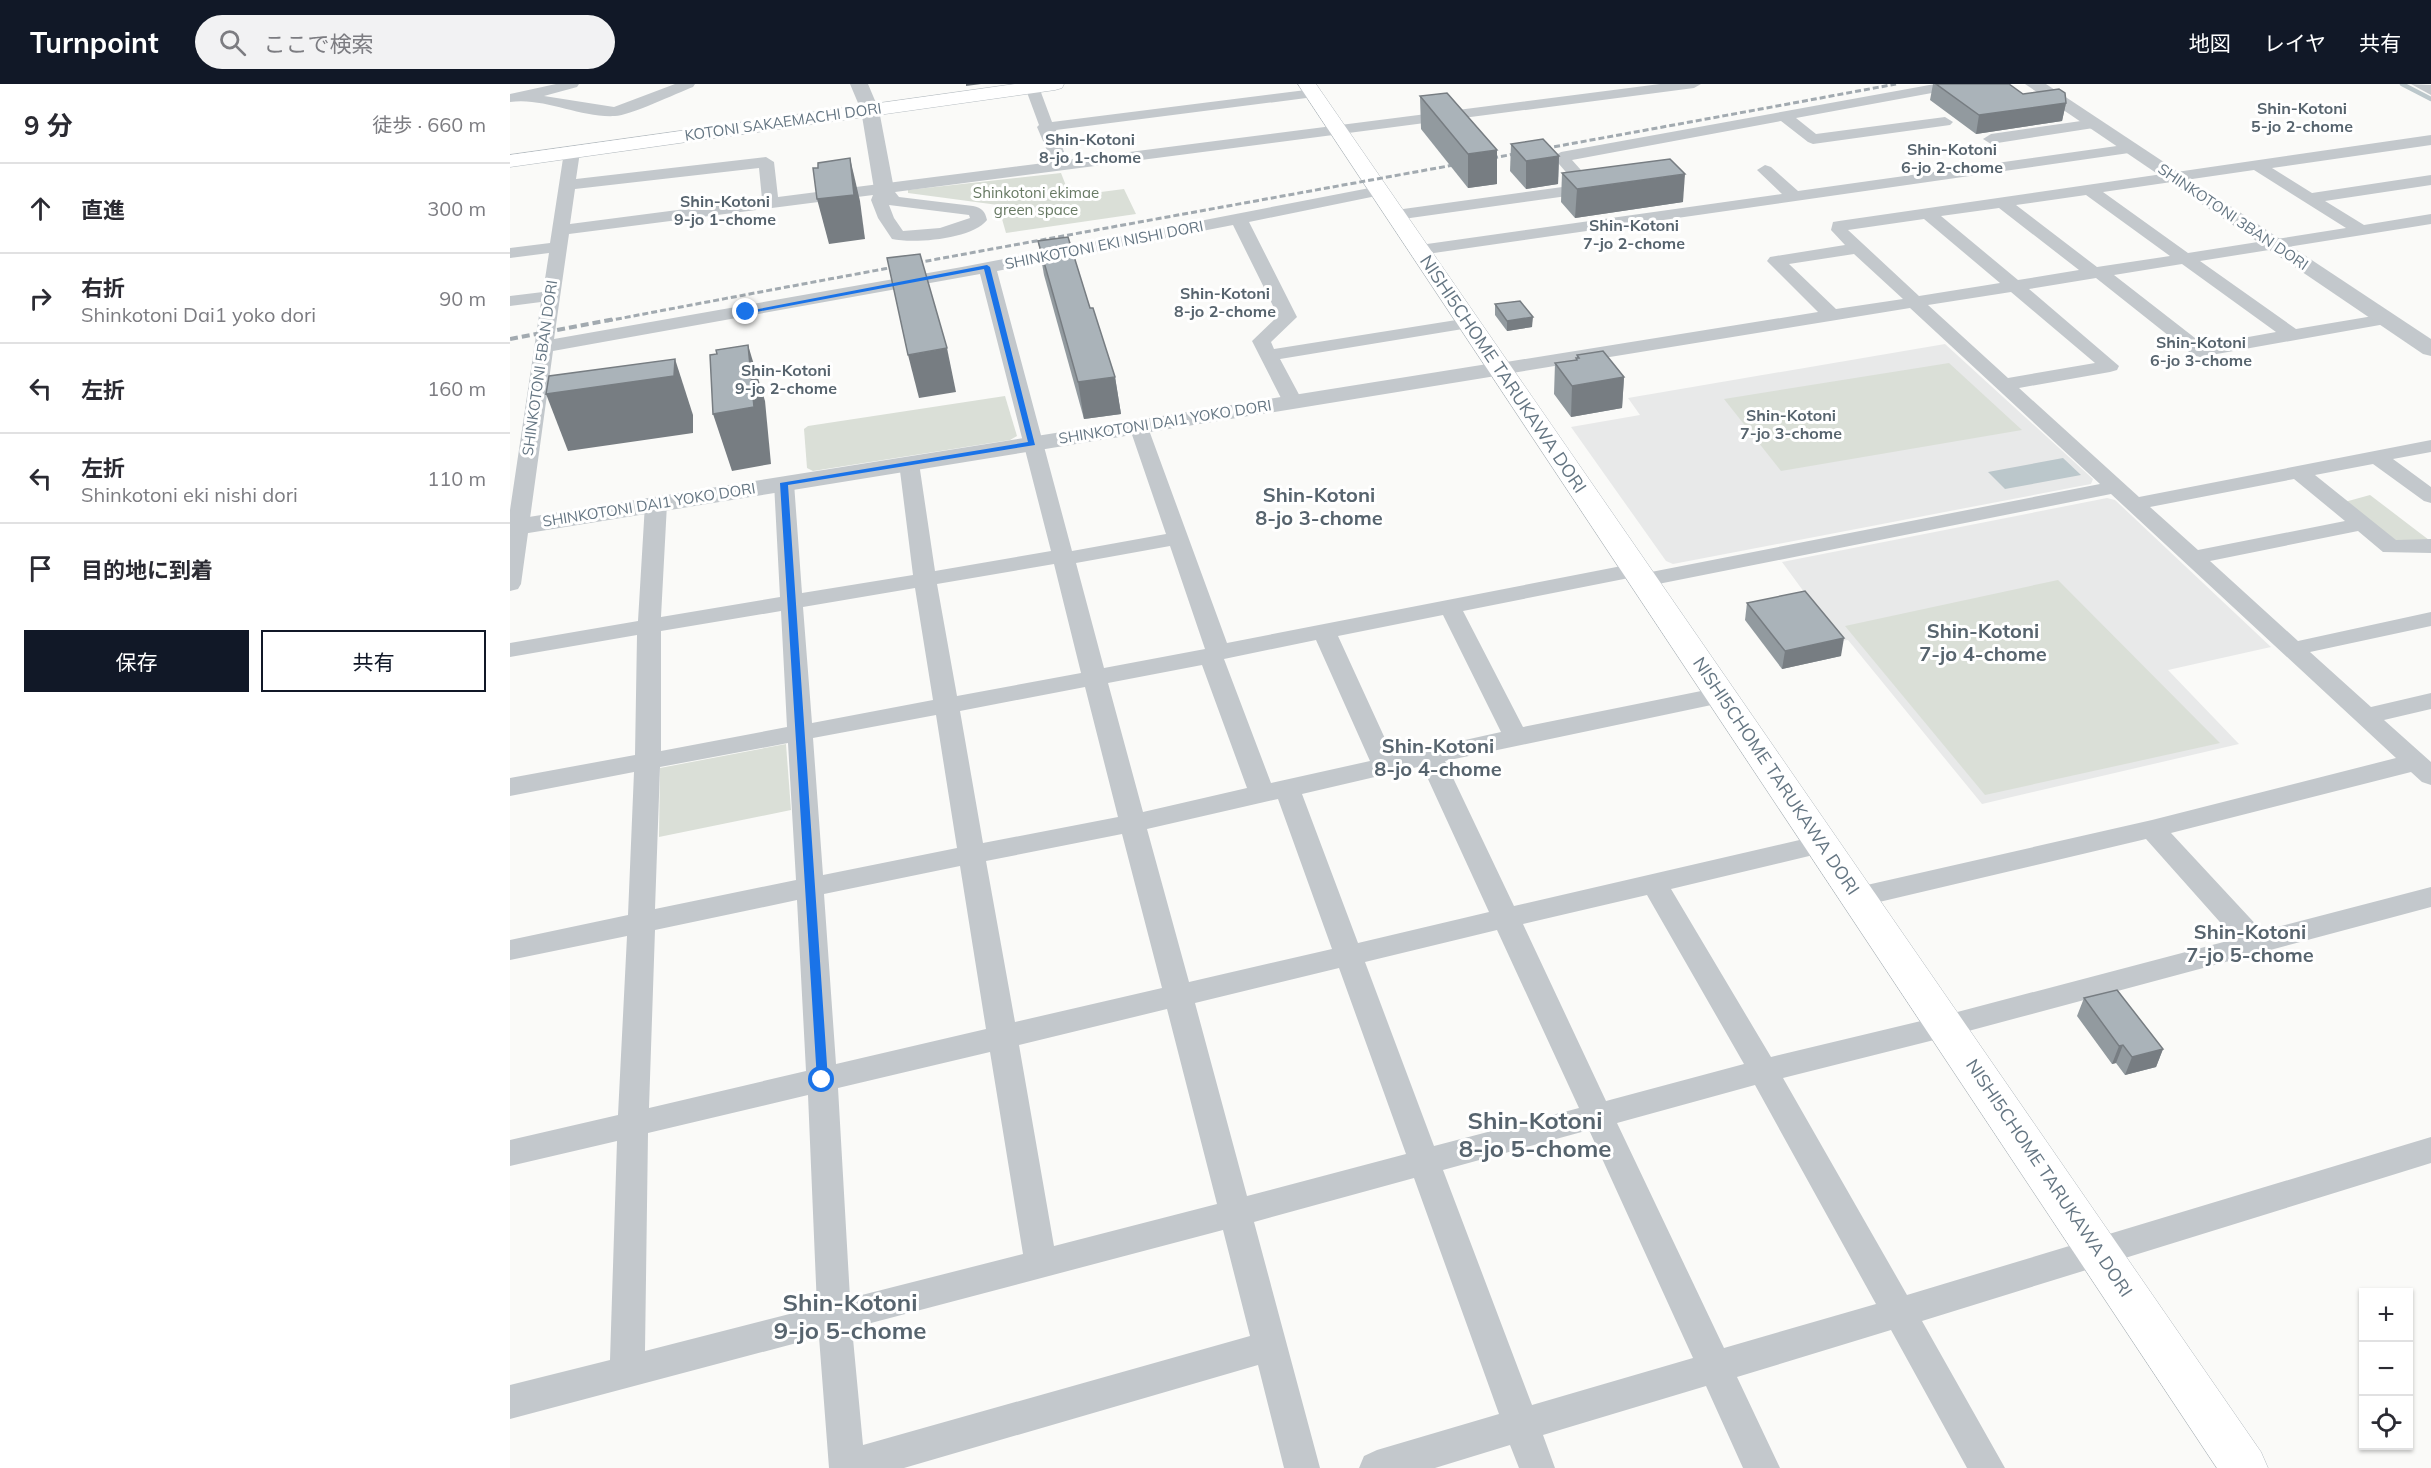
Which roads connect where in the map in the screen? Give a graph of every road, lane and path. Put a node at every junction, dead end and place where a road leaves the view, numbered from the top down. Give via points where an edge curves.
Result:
1 (572, 84) edge
2 (688, 84) edge
3 (859, 84) edge
4 (1055, 84) edge
5 (1569, 84) edge
6 (1694, 84) edge
7 (1959, 84) edge
8 (2034, 84) edge
9 (2418, 84) edge
10 (1655, 86) edge
11 (1022, 87) edge
12 (1311, 89) edge
13 (530, 90) edge
14 (2431, 91) edge
15 (1906, 93) junction
16 (510, 98) edge
17 (1583, 99) junction
18 (870, 110) junction
19 (1784, 116) junction
20 (2095, 124) junction
21 (1045, 127) junction
22 (1340, 131) junction
23 (1991, 139) dead end
24 (2429, 141) edge
25 (2131, 149) junction
26 (2372, 149) junction
27 (572, 152) junction
28 (510, 161) edge
29 (2258, 166) junction
30 (1062, 167) junction
31 (1765, 170) dead end
32 (1968, 172) junction
33 (2174, 177) junction
34 (2430, 180) edge
35 (567, 185) junction
36 (884, 189) junction
37 (2089, 190) junction
38 (1798, 195) junction
39 (2309, 198) junction
40 (2004, 202) junction
41 (770, 203) junction
42 (1388, 203) junction
43 (918, 204) junction
44 (1928, 213) junction
45 (886, 218) junction
46 (1830, 219) junction
47 (1239, 220) junction
48 (2428, 221) edge
49 (2361, 230) junction
50 (559, 238) junction
51 (2273, 244) junction
52 (1857, 248) junction
53 (1420, 250) junction
54 (510, 253) edge
55 (2184, 258) junction
56 (987, 267) junction
57 (2096, 272) junction
58 (2013, 286) junction
59 (550, 296) junction
60 (510, 301) edge
61 (1913, 302) junction
62 (1831, 315) junction
63 (2385, 319) junction
64 (1469, 323) junction
65 (2292, 335) junction
66 (543, 347) junction
67 (2431, 349) edge
68 (1269, 355) junction
69 (1500, 369) junction
70 (2004, 385) junction
71 (1293, 402) junction
72 (533, 421) junction
73 (510, 424) edge
74 (1139, 426) junction
75 (1033, 443) junction
76 (2431, 446) edge
77 (2377, 457) junction
78 (909, 463) junction
79 (518, 471) edge
80 (2298, 472) junction
81 (784, 483) junction
82 (2116, 487) junction
83 (2431, 497) edge
84 (656, 504) junction
85 (2135, 504) junction
86 (2361, 524) junction
87 (514, 527) edge
88 (1178, 538) junction
89 (2431, 546) edge
90 (1063, 557) junction
91 (2193, 558) junction
92 (1640, 575) junction
93 (925, 579) junction
94 (510, 584) edge
95 (792, 602) junction
96 (1450, 607) junction
97 (2431, 619) edge
98 (649, 626) junction
99 (1324, 631) junction
100 (2293, 649) junction
101 (510, 650) edge
102 (1215, 654) junction
103 (1094, 678) junction
104 (1721, 694) junction
105 (2431, 700) edge
106 (946, 705) junction
107 (2366, 716) junction
108 (800, 732) junction
109 (1516, 737) junction
110 (1431, 758) junction
111 (648, 760) junction
112 (1385, 767) junction
113 (2423, 769) edge
114 (510, 787) edge
115 (1274, 791) junction
116 (1132, 823) junction
117 (2152, 830) junction
118 (1821, 844) junction
119 (971, 854) junction
120 (1654, 883) junction
121 (810, 887) junction
122 (1858, 897) junction
123 (2431, 897) edge
124 (1505, 919) junction
125 (640, 922) junction
126 (2256, 943) junction
127 (510, 950) edge
128 (1348, 956) junction
129 (1178, 996) junction
130 (1946, 1026) junction
131 (1001, 1038) junction
132 (1763, 1071) junction
133 (822, 1080) junction
134 (1599, 1116) junction
135 (633, 1124) junction
136 (2431, 1150) edge
137 (510, 1153) edge
138 (1425, 1162) junction
139 (1235, 1213) junction
140 (2098, 1253) junction
141 (1041, 1264) junction
142 (1898, 1312) junction
143 (834, 1317) junction
144 (1270, 1346) junction
145 (1714, 1367) junction
146 (627, 1371) junction
147 (510, 1402) edge
148 (1521, 1425) junction
149 (847, 1467) edge
150 (1302, 1468) edge
151 (1377, 1468) edge
152 (1537, 1468) edge
153 (1762, 1468) edge
154 (1987, 1468) edge
155 (2244, 1468) edge

1 - 13 street via 546,93
2 - 13 street via 615,112 544,101
3 - 18 street
4 - 11 main road, KOTONI SAKAEMACHI DORI
5 - 17 street
6 - 10 street
7 - 15 street
8 - 20 street, SHINKOTONI 3BAN DORI
9 - 14 street
10 - 17 street
11 - 18 main road, KOTONI SAKAEMACHI DORI
11 - 21 street
12 - 21 street
12 - 22 main road, NISHI5CHOME TARUKAWA DORI
13 - 16 street
15 - 19 street
15 - 19 street via 1950,125 1813,140
17 - 22 street
18 - 27 main road, KOTONI SAKAEMACHI DORI
18 - 36 street
19 - 42 street, SHINKOTONI EKI NISHI DORI via 1561,157 1589,188
20 - 23 street
20 - 25 street, SHINKOTONI 3BAN DORI
21 - 30 street
22 - 30 street
22 - 42 main road, NISHI5CHOME TARUKAWA DORI
24 - 26 street
25 - 32 street
25 - 33 street, SHINKOTONI 3BAN DORI
26 - 29 street
26 - 34 street
27 - 28 main road, KOTONI SAKAEMACHI DORI
27 - 35 street, SHINKOTONI 5BAN DORI
29 - 33 street
29 - 39 street
30 - 36 street
31 - 38 street
32 - 38 street
32 - 40 street
33 - 37 street
33 - 51 street, SHINKOTONI 3BAN DORI
34 - 39 street
35 - 41 street via 766,162
35 - 50 street, SHINKOTONI 5BAN DORI
36 - 41 street
36 - 43 street via 894,201
36 - 45 street via 879,200
37 - 40 street
37 - 55 street
38 - 46 street
38 - 53 street
39 - 49 street
40 - 44 street
40 - 57 street
41 - 50 street
42 - 47 street, SHINKOTONI EKI NISHI DORI
42 - 53 main road, NISHI5CHOME TARUKAWA DORI
43 - 45 street
43 - 45 street via 977,213 979,220 970,226 911,237 898,235
44 - 46 street
44 - 58 street
46 - 52 street
47 - 56 street, SHINKOTONI EKI NISHI DORI
47 - 68 street via 1287,317 1261,341
48 - 49 street
49 - 51 street
50 - 54 street
50 - 59 street, SHINKOTONI 5BAN DORI
51 - 55 street
51 - 63 street, SHINKOTONI 3BAN DORI
52 - 61 street
52 - 62 street via 1776,261
53 - 64 main road, NISHI5CHOME TARUKAWA DORI
55 - 57 street
55 - 65 street
56 - 66 street, SHINKOTONI EKI NISHI DORI
56 - 75 street
57 - 58 street
57 - 65 street via 2200,351
58 - 61 street
58 - 70 street via 2110,366
59 - 60 street
59 - 66 street, SHINKOTONI 5BAN DORI
61 - 62 street
61 - 70 street
62 - 69 street
63 - 65 street
63 - 67 street, SHINKOTONI 3BAN DORI
64 - 68 street
64 - 69 main road, NISHI5CHOME TARUKAWA DORI
66 - 72 street, SHINKOTONI 5BAN DORI
68 - 71 street
69 - 71 street, SHINKOTONI DAI1 YOKO DORI
69 - 92 main road, NISHI5CHOME TARUKAWA DORI
70 - 82 street
71 - 74 street, SHINKOTONI DAI1 YOKO DORI
72 - 73 street
72 - 79 street, SHINKOTONI 5BAN DORI
74 - 75 street, SHINKOTONI DAI1 YOKO DORI
74 - 88 street
75 - 78 street, SHINKOTONI DAI1 YOKO DORI
75 - 90 street
76 - 77 street
77 - 80 street
77 - 83 street
78 - 81 street, SHINKOTONI DAI1 YOKO DORI
78 - 93 street
79 - 87 street, SHINKOTONI 5BAN DORI
80 - 85 street
80 - 86 street
81 - 84 street, SHINKOTONI DAI1 YOKO DORI
81 - 95 street
82 - 85 street
82 - 92 street
84 - 87 street, SHINKOTONI DAI1 YOKO DORI
84 - 98 street
85 - 91 street
86 - 89 street via 2391,547
86 - 91 street
87 - 94 street, SHINKOTONI 5BAN DORI
88 - 90 street
88 - 102 street
90 - 93 street
90 - 103 street
91 - 100 street
92 - 96 street
92 - 104 main road, NISHI5CHOME TARUKAWA DORI
93 - 95 street
93 - 106 street
95 - 98 street
95 - 108 street
96 - 99 street
96 - 109 street
97 - 100 street
98 - 101 street
98 - 111 street
99 - 102 street
99 - 112 street
100 - 107 street
102 - 103 street
102 - 115 street
103 - 106 street
103 - 116 street
104 - 109 street
104 - 118 main road, NISHI5CHOME TARUKAWA DORI
105 - 107 street
106 - 108 street
106 - 119 street
107 - 113 street
108 - 111 street
108 - 121 street
109 - 110 street
110 - 112 street
110 - 124 street
111 - 114 street
111 - 125 street
112 - 115 street
113 - 117 street
115 - 116 street
115 - 128 street
116 - 119 street
116 - 129 street
117 - 122 street
117 - 126 street
118 - 120 street
118 - 122 main road, NISHI5CHOME TARUKAWA DORI
119 - 121 street
119 - 131 street
120 - 124 street
120 - 132 street
121 - 125 street
121 - 133 street
122 - 130 main road, NISHI5CHOME TARUKAWA DORI
123 - 126 street
124 - 128 street
124 - 134 street
125 - 127 street
125 - 135 street
126 - 130 street
128 - 129 street
128 - 138 street
129 - 131 street
129 - 139 street
130 - 132 street
130 - 140 main road, NISHI5CHOME TARUKAWA DORI
131 - 133 street
131 - 141 street
132 - 134 street
132 - 142 street
133 - 135 street
133 - 143 street
134 - 138 street
134 - 145 street
135 - 137 street
135 - 146 street
136 - 140 street
138 - 139 street
138 - 148 street
139 - 141 street
139 - 144 street
140 - 142 street
140 - 155 main road, NISHI5CHOME TARUKAWA DORI
141 - 143 street
142 - 145 street
142 - 154 street
143 - 146 street
143 - 149 street
144 - 149 street
144 - 150 street
145 - 148 street
145 - 153 street
146 - 147 street
148 - 151 street
148 - 152 street

